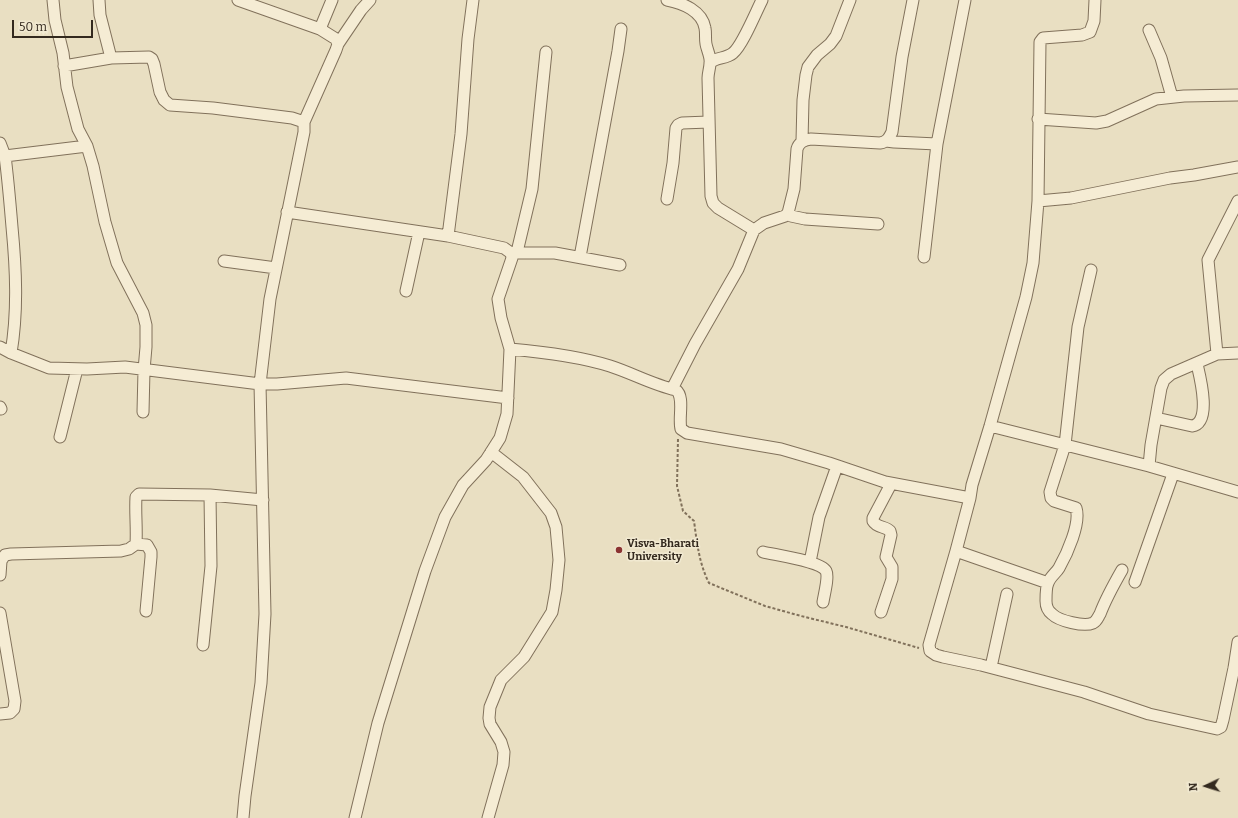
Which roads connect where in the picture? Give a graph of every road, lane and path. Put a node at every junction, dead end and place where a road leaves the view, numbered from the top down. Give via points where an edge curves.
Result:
1 (53, 0) edge
2 (99, 0) edge
3 (238, 0) edge
4 (332, 0) edge
5 (370, 0) edge
6 (473, 0) edge
7 (667, 0) edge
8 (762, 0) edge
9 (850, 0) edge
10 (913, 0) edge
11 (965, 0) edge
12 (1096, 0) edge
13 (320, 29) junction
14 (621, 29) dead end
15 (1149, 30) dead end
16 (338, 44) junction
17 (546, 52) dead end
18 (111, 58) junction
19 (710, 63) junction
20 (64, 66) junction
21 (1238, 95) edge
22 (1172, 97) junction
23 (1038, 119) junction
24 (304, 122) junction
25 (709, 122) junction
26 (802, 141) junction
27 (886, 141) junction
28 (0, 143) edge
29 (937, 144) junction
30 (87, 146) junction
31 (5, 156) junction
32 (1238, 167) edge
33 (667, 199) dead end
34 (1038, 201) junction
35 (1238, 201) edge
36 (5, 211) edge
37 (287, 212) junction
38 (788, 213) junction
39 (878, 224) dead end
40 (754, 230) junction
41 (419, 232) junction
42 (448, 236) junction
43 (514, 252) junction
44 (580, 256) junction
45 (924, 257) dead end
46 (224, 261) dead end
47 (620, 265) dead end
48 (276, 268) junction
49 (1091, 270) dead end
50 (406, 291) dead end
51 (0, 347) edge
52 (510, 349) junction
53 (11, 353) junction
54 (1238, 353) edge
55 (1217, 354) junction
56 (1197, 364) junction
57 (77, 369) junction
58 (144, 370) junction
59 (260, 384) junction
60 (672, 389) junction
61 (508, 398) junction
62 (143, 412) dead end
63 (1156, 418) junction
64 (990, 426) junction
65 (681, 429) junction
66 (60, 436) dead end
67 (1065, 444) junction
68 (491, 452) junction
69 (838, 466) junction
70 (1149, 466) junction
71 (1173, 474) junction
72 (891, 484) junction
73 (1238, 492) edge
74 (210, 494) junction
75 (970, 498) junction
76 (263, 500) junction
77 (136, 544) junction
78 (956, 551) junction
79 (763, 552) dead end
80 (810, 562) junction
81 (1122, 570) dead end
82 (0, 575) edge
83 (1135, 582) dead end
84 (1048, 583) junction
85 (1007, 594) dead end
86 (823, 602) dead end
87 (146, 611) dead end
88 (881, 612) dead end
89 (0, 613) edge
90 (1238, 642) edge
91 (203, 645) dead end
92 (930, 651) junction
93 (991, 667) junction
94 (0, 714) edge
95 (243, 818) edge
96 (355, 818) edge
97 (488, 818) edge

1 - 20 street
2 - 18 street via 100,15
3 - 13 street
4 - 13 street
5 - 16 street
6 - 42 street via 461,134
7 - 19 street via 687,6 702,21
8 - 19 street via 738,49 727,57
9 - 26 street via 836,36 808,67 803,100
10 - 27 street via 892,132
11 - 29 street
12 - 23 street via 1090,32 1043,38 1040,42
13 - 16 street via 336,39
14 - 44 street
15 - 22 street via 1161,58
16 - 24 street
17 - 43 street via 532,189
18 - 20 street
18 - 24 street via 152,59 160,92 170,105 292,118
19 - 25 street
20 - 30 street via 78,129
21 - 22 street
22 - 23 street via 1156,99 1107,121 1096,123
23 - 34 street
24 - 37 street
25 - 33 street via 682,123 676,128
25 - 40 street via 711,196 718,208
26 - 27 street
26 - 38 street via 797,149 794,189
27 - 29 street
28 - 31 street
29 - 45 street
30 - 31 street
30 - 58 street via 117,263 143,313 146,325
31 - 36 street via 8,179
32 - 34 street via 1071,198
34 - 64 street via 1033,263 1026,297
35 - 55 street via 1208,260
36 - 53 street via 14,249 16,301
37 - 41 street
37 - 48 street
38 - 39 street via 800,218
38 - 40 street
40 - 60 street via 738,269
41 - 42 street
41 - 50 street
42 - 43 street
43 - 44 street
43 - 52 street via 498,299
44 - 47 street
46 - 48 street
48 - 59 street
49 - 67 street via 1078,327
51 - 53 street
52 - 60 street via 573,356 610,366
52 - 61 street
53 - 57 street via 49,368
54 - 55 street
55 - 56 street
56 - 63 street via 1171,374 1164,380
56 - 63 street via 1203,398 1200,422 1192,426
57 - 58 street via 125,367
57 - 66 street
58 - 59 street
58 - 62 street
59 - 61 street via 346,378
59 - 76 street
60 - 65 street via 679,393 681,399
61 - 68 street via 507,414 500,438
63 - 70 street
64 - 67 street
64 - 75 street
65 - 69 street via 687,433 781,449
65 - 92 path via 678,440 677,486 683,511 694,521 698,552 709,583 765,606
67 - 70 street
67 - 84 street via 1050,492 1051,498 1076,508 1078,519 1069,546
68 - 96 street via 463,485 445,517 380,716
68 - 97 street via 523,477 551,513 556,527 559,560 552,612 524,657 501,680 490,707 490,724 504,752 503,765
69 - 72 street
69 - 80 street via 819,516
70 - 71 street
71 - 73 street
71 - 83 street
72 - 75 street
72 - 88 street via 873,518 876,525 890,531 886,557 892,567 892,579
74 - 76 street
74 - 77 street via 139,494 136,497
74 - 91 street via 211,566
75 - 78 street
76 - 95 street via 265,614 261,683
77 - 82 street via 121,551 5,555 1,561
77 - 87 street via 147,545 151,552
78 - 84 street
78 - 92 street via 929,645
79 - 80 street
80 - 86 street via 826,571
81 - 84 street via 1097,620 1092,624 1068,622 1052,615 1046,604
85 - 93 street
89 - 94 street via 15,701 14,709 10,713
90 - 93 street via 1223,720 1221,727 1217,729 1150,714 1084,692
92 - 93 street via 943,657

